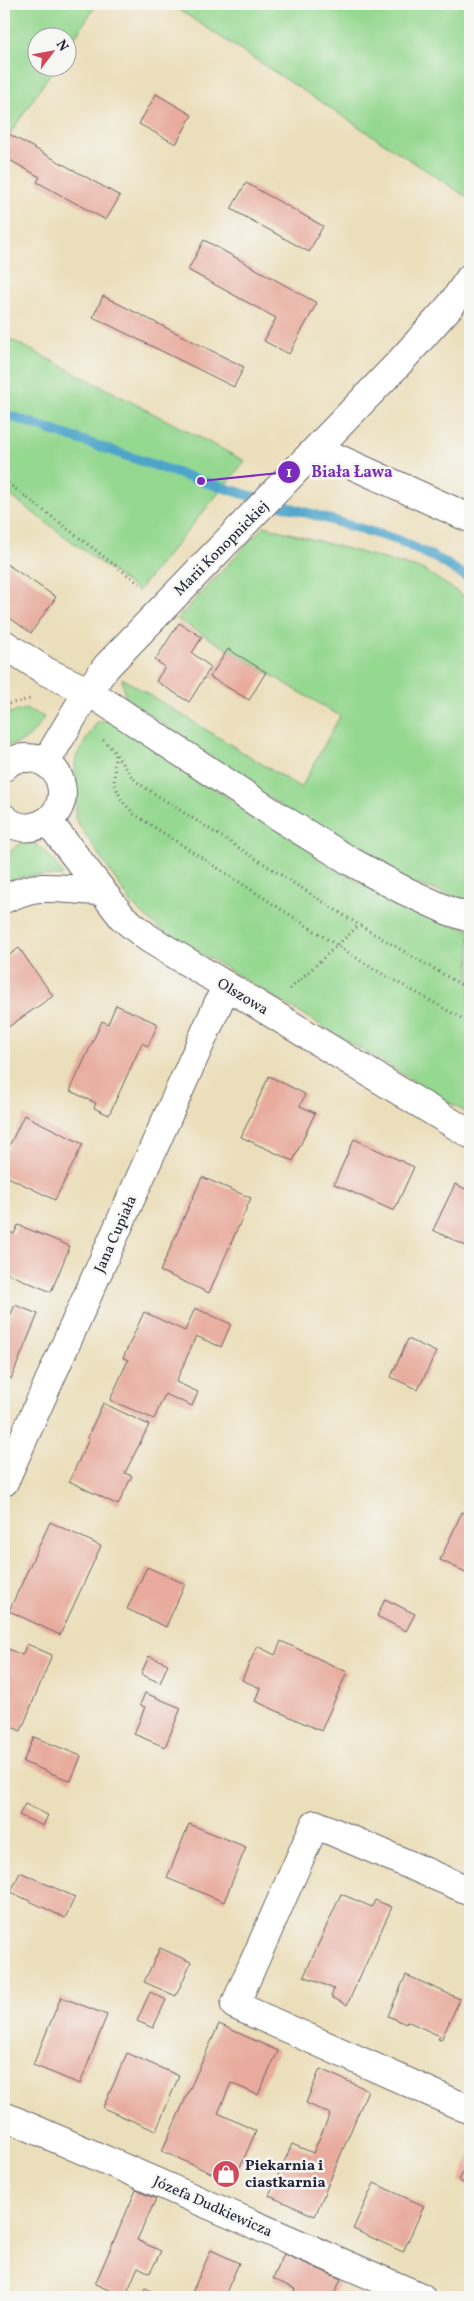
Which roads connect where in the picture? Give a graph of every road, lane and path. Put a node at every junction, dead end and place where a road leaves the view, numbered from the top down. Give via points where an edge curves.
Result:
1 (470, 278) edge
2 (317, 449) junction
3 (4, 480) edge
4 (467, 517) dead end
5 (150, 592) dead end
6 (4, 644) edge
7 (88, 691) junction
8 (34, 698) dead end
9 (4, 705) edge
10 (96, 736) dead end
11 (114, 752) junction
12 (46, 762) junction
13 (4, 767) edge
14 (48, 821) junction
15 (5, 822) edge
16 (100, 891) junction
17 (4, 899) edge
18 (470, 918) edge
19 (359, 925) junction
20 (336, 946) junction
21 (226, 986) junction
22 (470, 990) edge
23 (267, 1010) junction
24 (470, 1023) edge
25 (470, 1134) edge
26 (4, 1482) edge
27 (470, 1892) edge
28 (470, 2110) edge
29 (4, 2116) edge
30 (421, 2297) edge

1 - 2 street, Marii Konopnickiej via 429,331
2 - 4 street
2 - 7 street, Marii Konopnickiej via 127,644
3 - 5 path
6 - 7 street via 47,672
7 - 12 street, Marii Konopnickiej
7 - 18 street via 350,861 401,889
8 - 9 path
10 - 11 path
11 - 19 path via 133,779
11 - 20 path via 114,783 122,801 134,814
12 - 13 street via 34,757 20,758
12 - 14 street via 58,775 62,791 61,803
14 - 15 street via 28,828
14 - 16 street, Olszowa
16 - 17 street via 39,888
16 - 21 street, Olszowa via 123,918 148,938
19 - 20 path
19 - 22 path
20 - 23 path
20 - 24 path
21 - 23 street, Olszowa
21 - 26 street, Jana Cupiała
23 - 25 street, Olszowa
27 - 28 street via 315,1824 235,2005
29 - 30 street, Józefa Dudkiewicza

